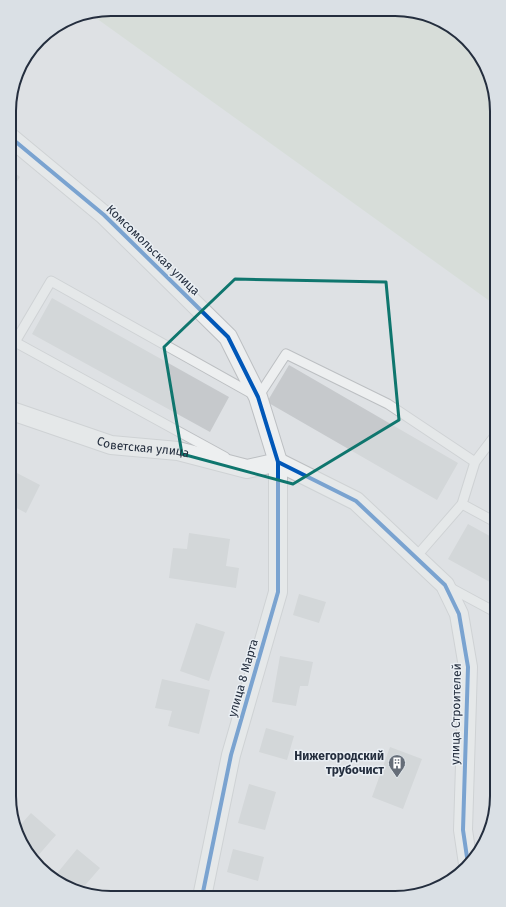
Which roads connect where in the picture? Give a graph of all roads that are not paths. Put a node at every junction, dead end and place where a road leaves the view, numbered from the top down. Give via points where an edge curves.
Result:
1 (16, 142) edge
2 (258, 397) junction
3 (16, 412) edge
4 (490, 442) edge
5 (278, 462) junction
6 (475, 462) junction
7 (246, 469) junction
8 (462, 504) junction
9 (490, 519) edge
10 (415, 558) junction
11 (445, 584) junction
12 (490, 609) edge
13 (467, 857) edge
14 (203, 891) edge

1 - 2 street, Комсомольская улица via 104,215 228,337
2 - 5 street, Комсомольская улица
2 - 6 lane via 286,354 388,404
2 - 7 lane via 51,281 16,342
3 - 7 street, Советская улица via 111,445 178,452
4 - 6 lane
5 - 7 street, Советская улица
5 - 10 street, улица Строителей via 356,501
5 - 14 street, улица 8 Марта via 278,592 231,755
6 - 8 lane
8 - 9 lane
8 - 10 lane
10 - 11 street, улица Строителей
11 - 12 lane
11 - 13 street, улица Строителей via 460,614 468,667 463,830

